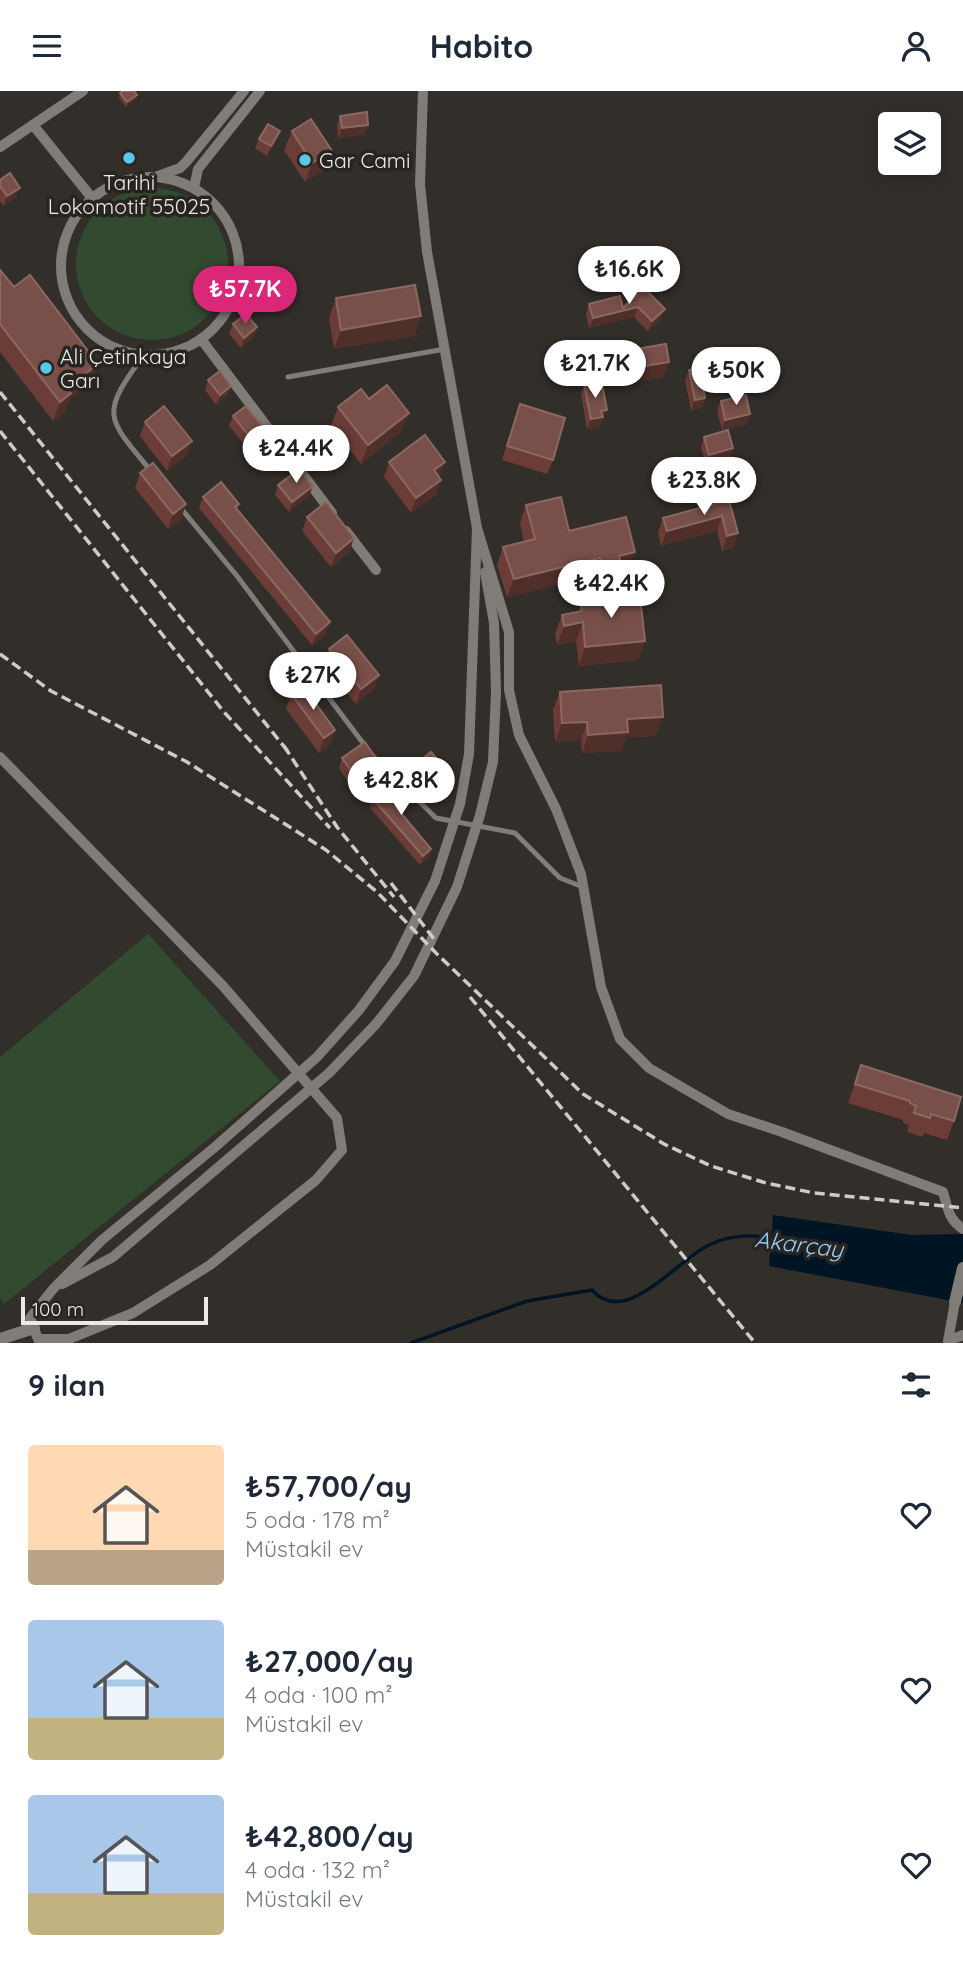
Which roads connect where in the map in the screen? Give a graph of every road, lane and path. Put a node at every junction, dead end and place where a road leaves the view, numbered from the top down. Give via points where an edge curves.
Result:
1 (83, 91) edge
2 (244, 91) edge
3 (260, 91) edge
4 (423, 91) edge
5 (33, 125) junction
6 (0, 148) edge
7 (156, 177) junction
8 (194, 188) junction
9 (92, 198) junction
10 (201, 339) junction
11 (445, 349) junction
12 (144, 356) junction
13 (288, 377) dead end
14 (157, 479) edge
15 (175, 500) edge
16 (477, 527) junction
17 (376, 571) dead end
18 (0, 757) edge
19 (583, 887) junction
20 (960, 1225) edge
21 (963, 1268) edge
22 (53, 1289) junction
23 (955, 1302) joint
24 (34, 1328) junction
25 (963, 1335) edge
26 (0, 1339) edge
27 (948, 1342) edge

1 - 5 street
2 - 7 street via 180,168
3 - 8 street via 198,169
4 - 11 street via 420,184
5 - 6 street
5 - 9 street
7 - 8 street
7 - 9 street via 111,185
8 - 10 street via 217,206 228,223 239,261 236,291 223,318
9 - 12 street via 72,221 62,249 61,279 71,308 89,332 114,348
10 - 12 street via 174,352
10 - 17 street
11 - 13 lane
11 - 16 street
12 - 14 lane via 117,393 112,415 121,435
15 - 19 lane via 377,762 414,798 436,818 514,833 560,878
16 - 19 street via 509,632 509,691 519,735 556,809
16 - 22 street via 469,754 460,804 435,881 395,961 317,1057 102,1240
16 - 22 street via 494,624 493,762 457,887 414,976 329,1073 227,1162 113,1257
18 - 24 street via 223,986 337,1118 342,1150 316,1180 210,1265 133,1313 69,1339 38,1339
19 - 20 street via 601,988 620,1039 649,1068 728,1114 943,1192 948,1214
21 - 23 street
22 - 24 street via 30,1318
23 - 27 street
24 - 26 street
25 - 27 street

